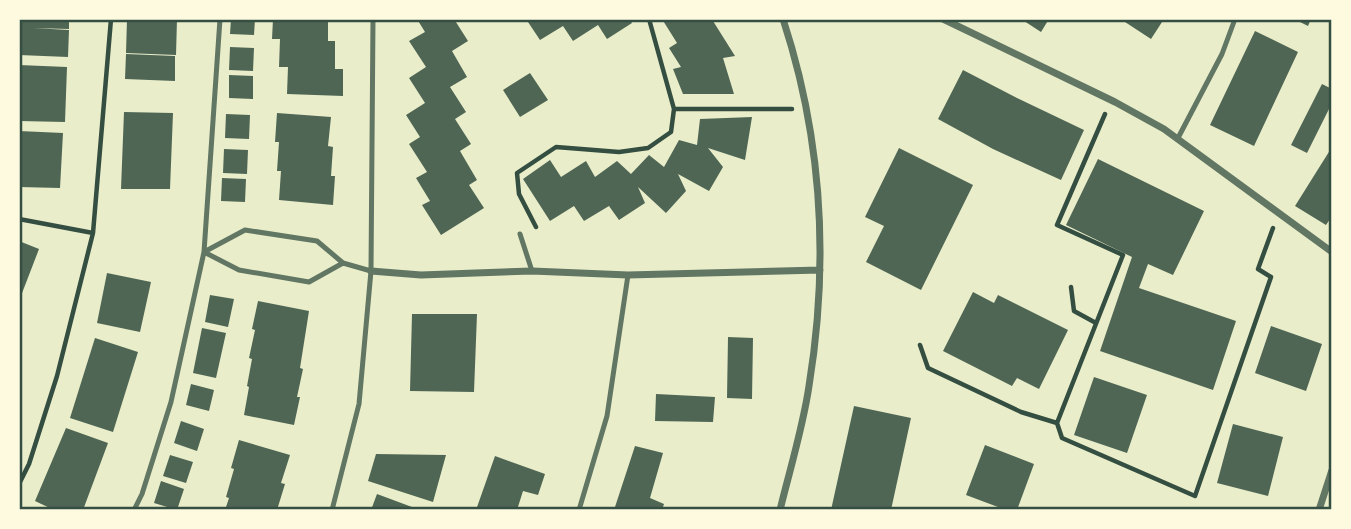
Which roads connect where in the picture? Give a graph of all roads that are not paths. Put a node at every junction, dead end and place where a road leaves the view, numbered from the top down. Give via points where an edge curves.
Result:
1 (220, 19) edge
2 (373, 19) edge
3 (783, 19) edge
4 (943, 19) edge
5 (1235, 19) edge
6 (1178, 138) junction
7 (520, 234) dead end
8 (204, 252) junction
9 (1332, 252) edge
10 (343, 263) junction
11 (820, 270) junction
12 (371, 271) junction
13 (532, 271) junction
14 (628, 275) junction
15 (1332, 470) edge
16 (134, 510) edge
17 (332, 510) edge
18 (579, 510) edge
19 (780, 510) edge
20 (1319, 510) edge

1 - 8 lane
2 - 12 lane
3 - 11 street via 807,109 817,176
4 - 6 street
5 - 6 lane
6 - 9 street
7 - 13 lane
8 - 10 lane via 240,270 309,282
8 - 10 lane via 245,230 317,241
8 - 16 lane via 171,402
10 - 12 lane
11 - 14 street
11 - 19 street via 809,388
12 - 13 street via 421,275
12 - 17 lane via 359,404
13 - 14 street
14 - 18 lane via 607,416
15 - 20 street

